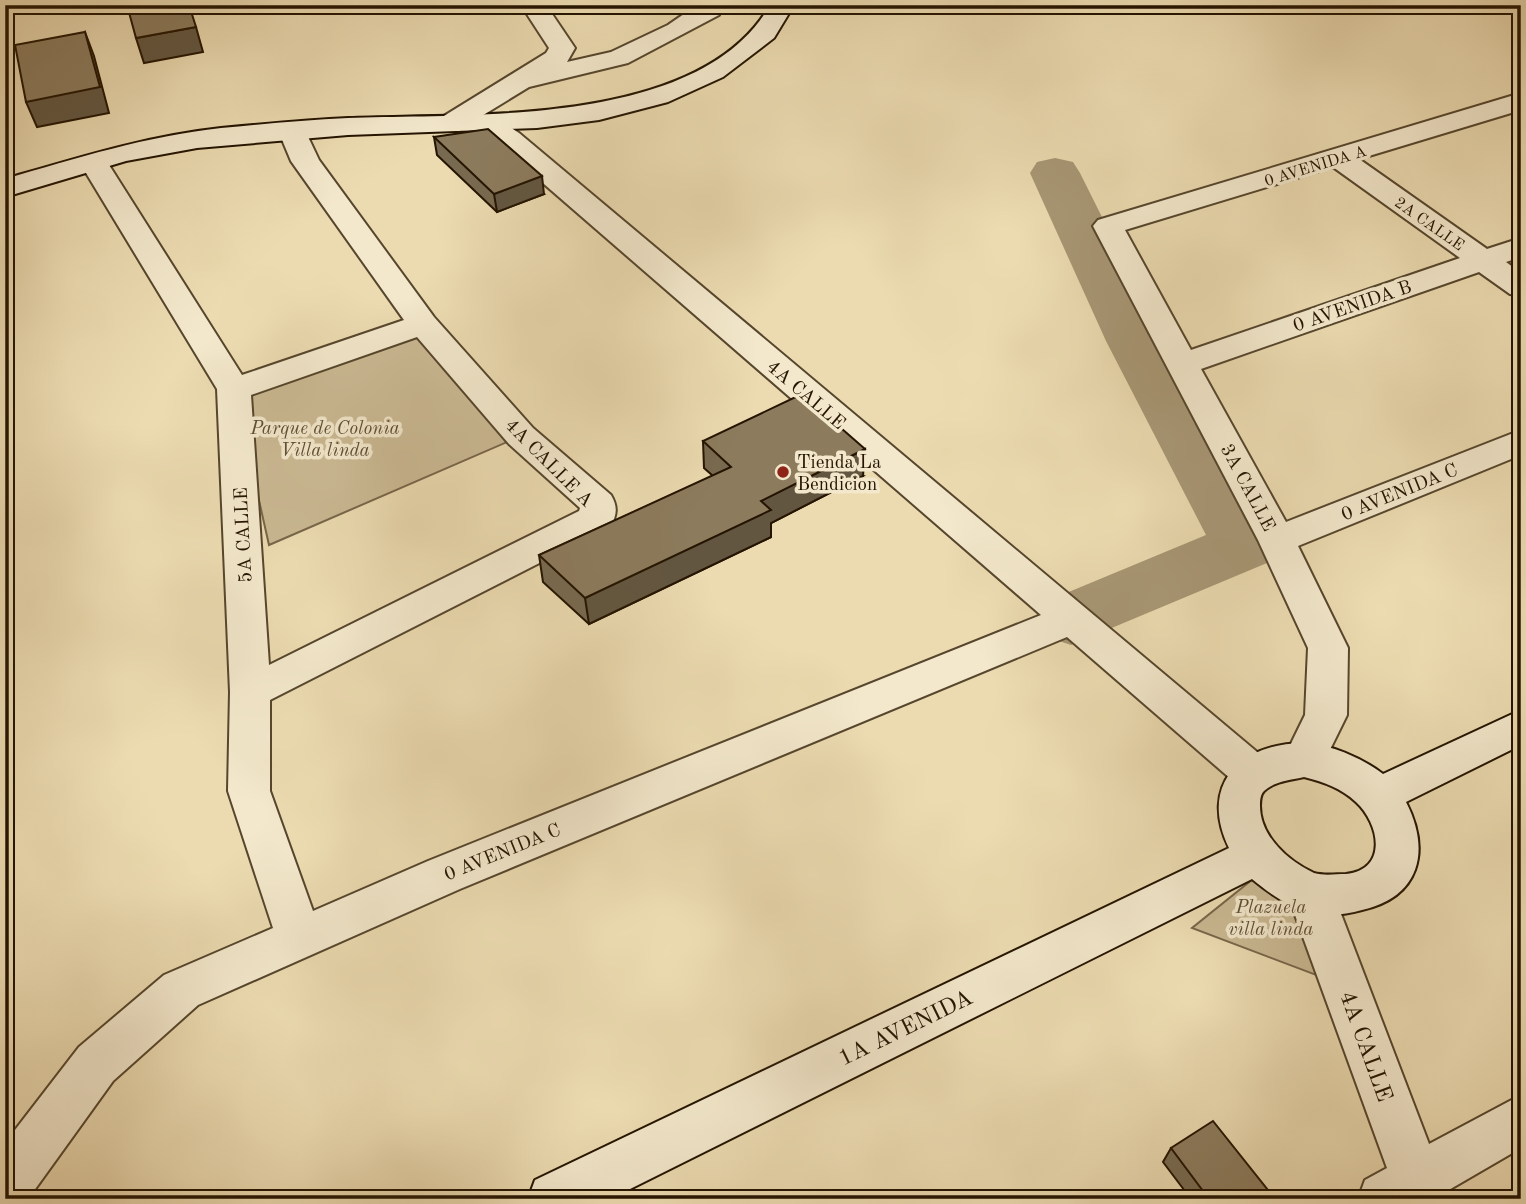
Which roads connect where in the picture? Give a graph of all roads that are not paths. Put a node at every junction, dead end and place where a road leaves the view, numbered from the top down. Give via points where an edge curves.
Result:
1 (533, 5) edge
2 (709, 5) edge
3 (782, 5) edge
4 (524, 80) junction
5 (1521, 102) edge
6 (486, 124) junction
7 (449, 125) junction
8 (292, 130) junction
9 (1339, 158) junction
10 (94, 163) junction
11 (5, 188) edge
12 (1108, 226) joint
13 (1521, 247) edge
14 (1482, 260) junction
15 (1521, 287) edge
16 (423, 324) junction
17 (1183, 364) junction
18 (234, 389) junction
19 (1521, 442) edge
20 (1277, 540) junction
21 (1071, 619) junction
22 (250, 692) junction
23 (1521, 726) edge
24 (1304, 761) junction
25 (1254, 774) junction
26 (1378, 796) junction
27 (1256, 856) junction
28 (1310, 893) junction
29 (299, 938) junction
30 (1521, 1120) edge
31 (5, 1186) edge
32 (1408, 1192) edge
33 (554, 1199) edge

1 - 4 street via 562,48 557,58
2 - 4 street via 710,10 677,30 619,58
3 - 6 street via 764,35 712,73 661,96 600,111
4 - 7 street
5 - 9 street, 0 AVENIDA A
6 - 7 street
6 - 21 street, 4A CALLE
7 - 8 street
8 - 10 street via 182,141
8 - 16 street, 4A CALLE A via 304,161
9 - 12 street, 0 AVENIDA A
9 - 14 street, 2A CALLE
10 - 11 street
10 - 18 street, 5A CALLE
12 - 17 street, 3A CALLE
13 - 14 street, 0 AVENIDA B
14 - 15 street, 2A CALLE
14 - 17 street, 0 AVENIDA B
16 - 18 street
16 - 22 street, 4A CALLE A via 521,436 598,504 597,519
17 - 20 street, 3A CALLE
18 - 22 street, 5A CALLE
19 - 20 street, 0 AVENIDA C
20 - 24 street, 3A CALLE via 1328,648 1326,715
21 - 25 street, 4A CALLE
21 - 29 street, 0 AVENIDA C
22 - 29 street, 5A CALLE via 250,791
23 - 26 street
24 - 25 street via 1276,764
24 - 26 street via 1357,778
25 - 27 street via 1241,791 1237,811 1241,834
26 - 28 street via 1392,815 1399,836 1399,855 1391,873 1375,886 1354,893
27 - 28 street via 1276,874
27 - 33 street, 1A AVENIDA
28 - 32 street, 4A CALLE
29 - 31 street, 0 AVENIDA C via 181,990 96,1064
30 - 32 street

